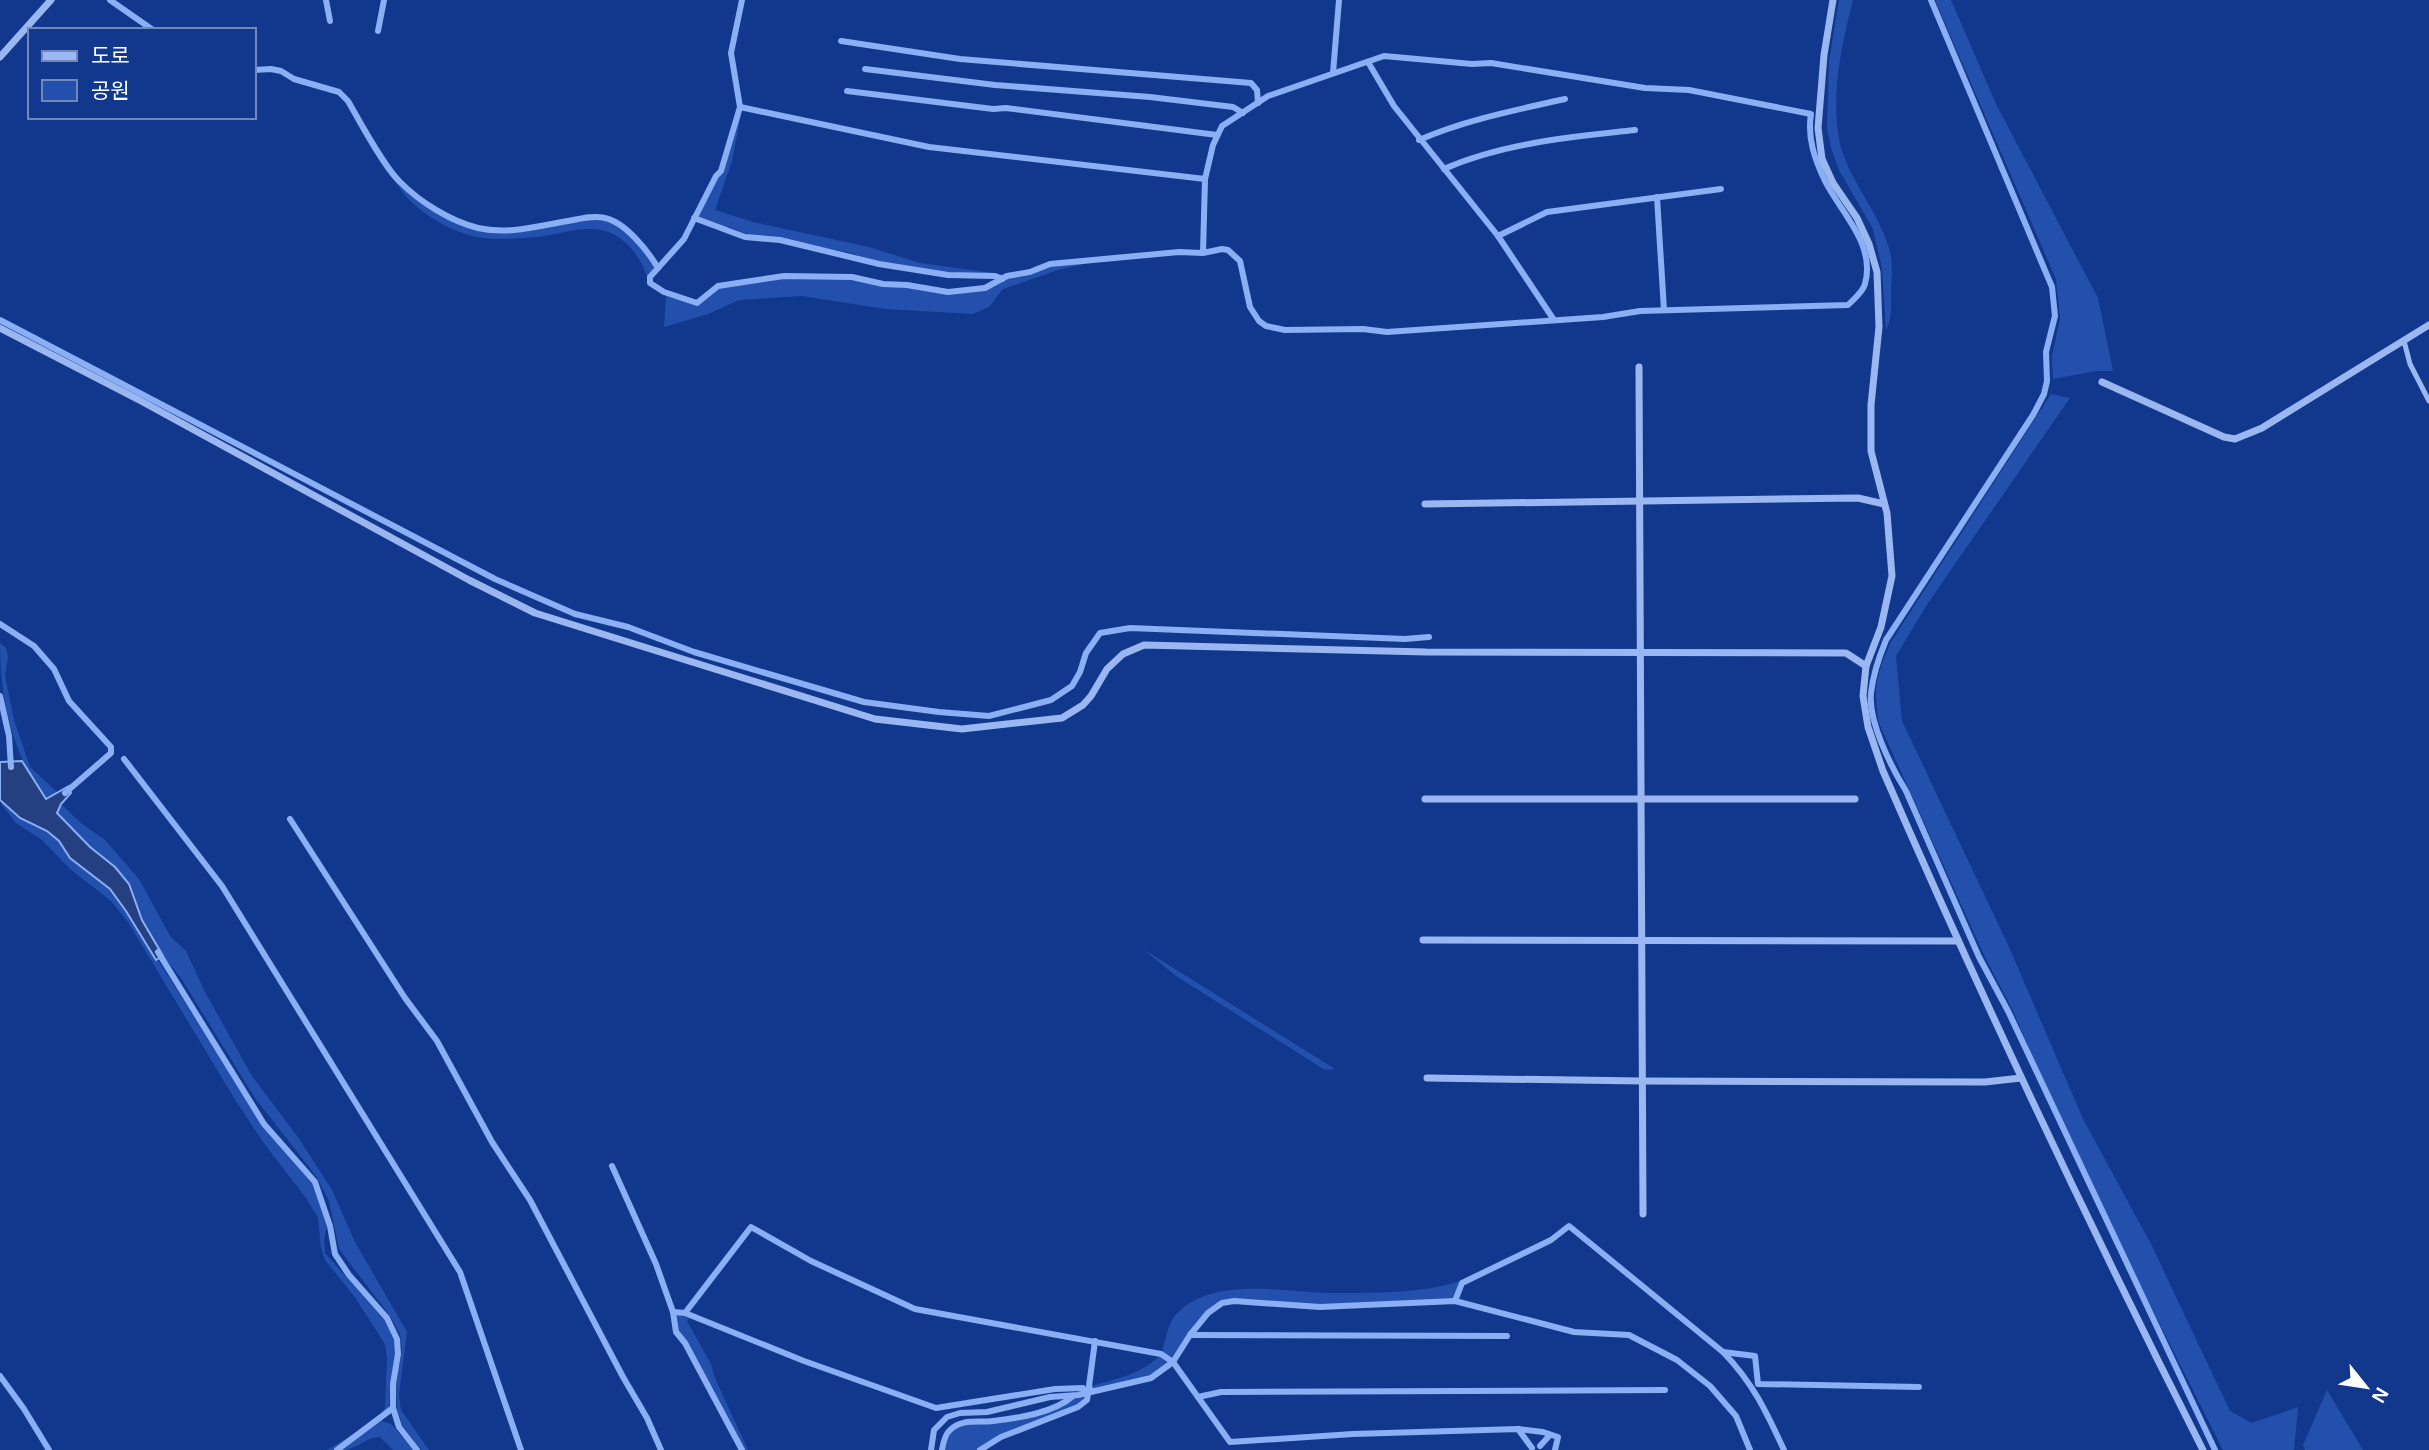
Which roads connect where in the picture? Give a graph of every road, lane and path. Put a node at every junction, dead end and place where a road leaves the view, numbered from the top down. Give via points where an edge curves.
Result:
1 (51, 0) edge
2 (1833, 0) edge
3 (0, 57) edge
4 (2429, 325) edge
5 (0, 328) edge
6 (2404, 341) junction
7 (1639, 367) dead end
8 (2102, 382) dead end
9 (2429, 401) edge
10 (1639, 501) junction
11 (1425, 504) dead end
12 (1884, 504) junction
13 (1640, 654) junction
14 (1866, 666) junction
15 (1641, 798) junction
16 (1425, 799) dead end
17 (1855, 799) dead end
18 (1423, 940) dead end
19 (1642, 941) junction
20 (1957, 942) junction
21 (1427, 1078) dead end
22 (2021, 1078) junction
23 (1642, 1082) junction
24 (1643, 1214) dead end
25 (2203, 1450) edge

1 - 3 street
2 - 12 street via 1818,128 1822,159 1870,244 1877,272 1879,327 1871,451
4 - 6 street
5 - 13 street via 536,613 875,719 962,729 1062,719 1091,696 1107,669 1123,654 1144,645
6 - 8 street via 2262,428 2235,439 2205,430
6 - 9 lane
7 - 10 street
10 - 11 street
10 - 12 street via 1858,498
10 - 13 street
12 - 14 street via 1892,576 1881,627
13 - 14 street via 1846,653
13 - 15 street
14 - 20 street via 1863,696 1868,727
15 - 16 street
15 - 17 street
15 - 19 street
18 - 19 street
19 - 20 street
19 - 23 street
20 - 22 street
21 - 23 street
22 - 23 street via 1985,1082
22 - 25 street
23 - 24 street

